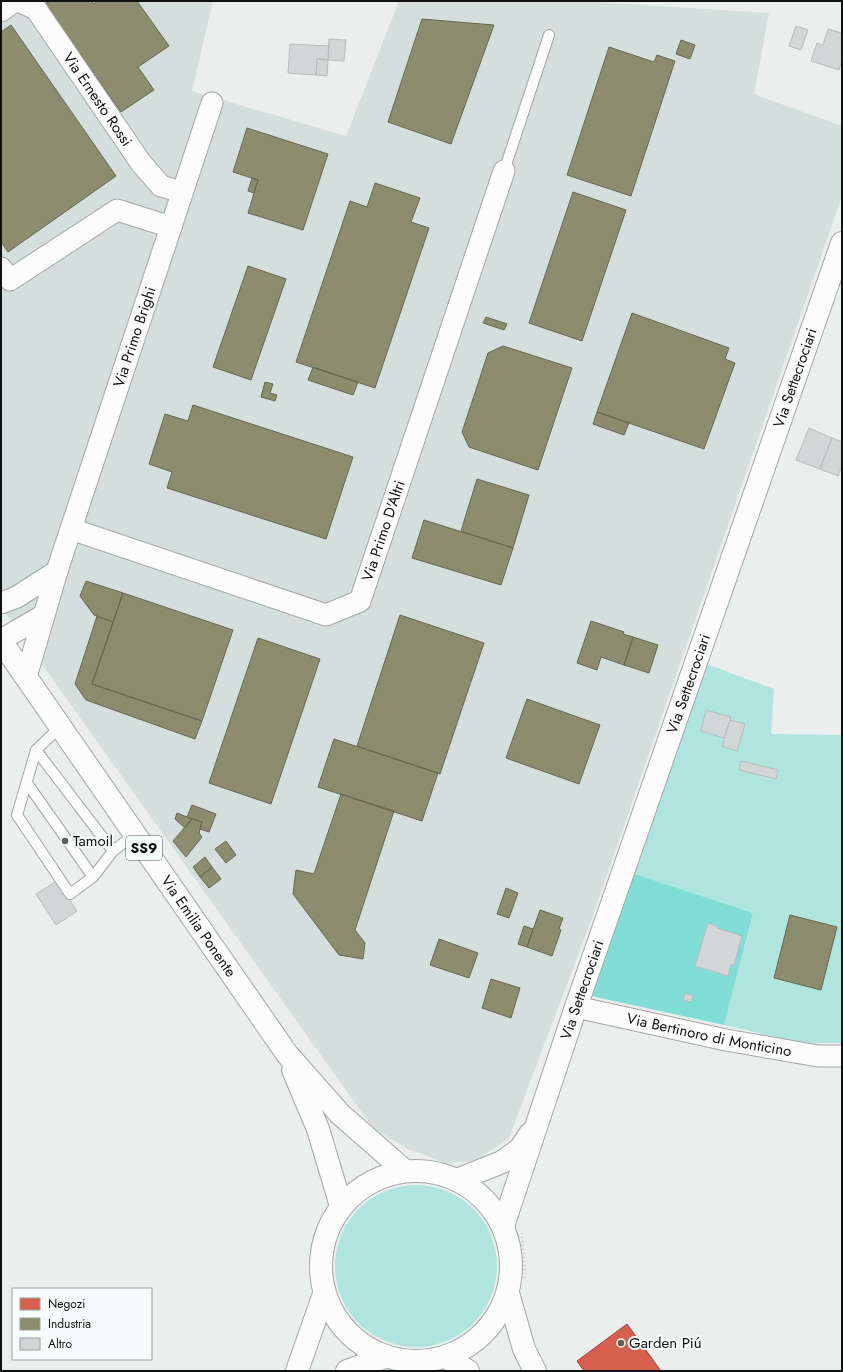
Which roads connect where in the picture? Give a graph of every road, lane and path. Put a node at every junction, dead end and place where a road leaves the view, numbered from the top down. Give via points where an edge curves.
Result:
1 (17, 1) edge
2 (1, 11) edge
3 (549, 35) dead end
4 (212, 103) dead end
5 (504, 171) joint
6 (182, 192) junction
7 (171, 228) junction
8 (842, 243) edge
9 (1, 268) edge
10 (71, 529) junction
11 (57, 571) junction
12 (9, 600) edge
13 (44, 615) junction
14 (1, 640) edge
15 (26, 677) junction
16 (60, 727) junction
17 (36, 750) junction
18 (27, 783) junction
19 (135, 834) junction
20 (113, 851) junction
21 (93, 877) junction
22 (576, 1008) junction
23 (287, 1054) junction
24 (842, 1056) edge
25 (537, 1125) junction
26 (410, 1164) junction
27 (453, 1174) junction
28 (341, 1206) junction
29 (512, 1229) junction
30 (515, 1289) junction
31 (324, 1294) junction
32 (385, 1357) junction
33 (446, 1358) junction
34 (297, 1371) edge
35 (347, 1371) edge
36 (468, 1371) edge
37 (534, 1371) edge

1 - 2 street, Via Ernesto Rossi
1 - 6 street, Via Ernesto Rossi via 36,9 141,163 161,186
3 - 5 lane
4 - 6 street, Via Primo Brighi
5 - 10 street, Via Primo D'Altri via 360,601 326,615
6 - 7 street, Via Primo Brighi
7 - 9 street via 117,210 10,280
7 - 10 street, Via Primo Brighi
8 - 22 main road, Via Settecrociari
10 - 11 street, Via Primo Brighi
11 - 12 street
11 - 13 street, Via Primo Brighi
12 - 14 street
13 - 14 street
13 - 15 street, Via Primo Brighi
14 - 15 main road, Via Emilia Ponente / SS9
15 - 16 main road, Via Emilia Ponente / SS9
16 - 17 lane
16 - 19 main road, Via Emilia Ponente / SS9
17 - 18 lane
17 - 20 lane
18 - 21 lane
18 - 21 lane via 17,815 70,894
19 - 20 lane
19 - 23 main road, Via Emilia Ponente / SS9
20 - 21 lane
22 - 24 street, Via Bertinoro di Monticino via 734,1042 818,1056
22 - 25 main road, Via Settecrociari
23 - 26 main road, Via Emilia Ponente via 340,1114
23 - 28 main road, Via Emilia Ponente via 318,1129
25 - 27 main road, Via Settecrociari via 520,1149 502,1162
25 - 29 main road, Via Settecrociari
26 - 27 main road via 431,1172
26 - 27 path via 422,1162
26 - 28 main road via 359,1189
27 - 29 main road via 484,1199
28 - 31 main road via 325,1233 320,1263
29 - 30 main road via 510,1248
29 - 30 path via 525,1270
30 - 33 main road via 494,1321 473,1343
30 - 37 main road via 524,1350
31 - 32 main road via 337,1321 358,1343
31 - 34 main road
32 - 33 main road via 416,1362
32 - 35 main road
33 - 36 main road

